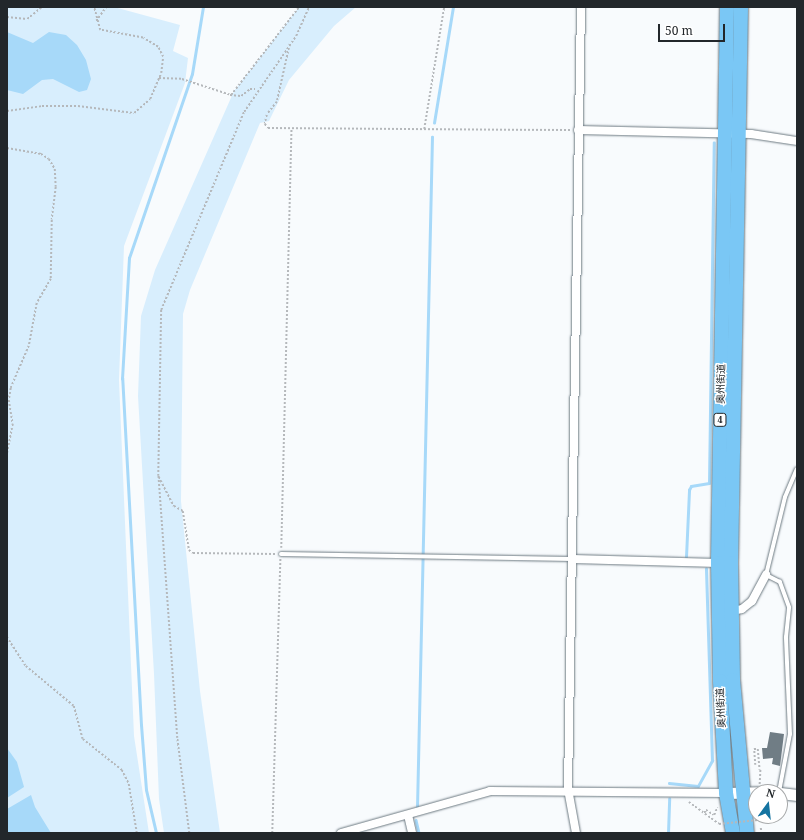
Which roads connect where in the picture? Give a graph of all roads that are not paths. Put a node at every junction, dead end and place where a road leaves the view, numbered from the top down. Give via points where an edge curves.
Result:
1 (580, 7) edge
2 (727, 7) edge
3 (741, 7) edge
4 (578, 130) junction
5 (725, 134) junction
6 (739, 134) junction
7 (797, 141) edge
8 (797, 469) edge
9 (281, 554) road end
10 (573, 559) junction
11 (718, 563) junction
12 (766, 575) junction
13 (732, 611) junction
14 (781, 784) edge
15 (568, 789) junction
16 (741, 792) junction
17 (748, 792) edge
18 (726, 793) junction
19 (408, 815) junction
20 (341, 833) edge
21 (412, 833) edge
22 (576, 833) edge
23 (733, 833) edge
24 (747, 833) edge

1 - 4 street
2 - 5 highway, 奥州街道 / 4
3 - 6 highway, 奥州街道 / 4
4 - 5 street
4 - 10 street via 571,451
5 - 6 street
5 - 11 highway, 奥州街道 / 4
6 - 7 street via 778,136
6 - 13 highway, 奥州街道 / 4
8 - 12 lane via 785,497
9 - 10 lane
10 - 11 street
10 - 15 street
11 - 18 highway, 奥州街道 / 4 via 720,681
12 - 13 street via 752,601 742,609
12 - 14 lane via 780,582 789,607 786,637 790,734
13 - 16 highway, 奥州街道 / 4
15 - 18 street
15 - 19 street via 490,791
15 - 22 street
16 - 17 street
16 - 18 street
16 - 24 highway, 奥州街道 / 4
18 - 23 highway, 奥州街道 / 4
19 - 20 street
19 - 21 street

